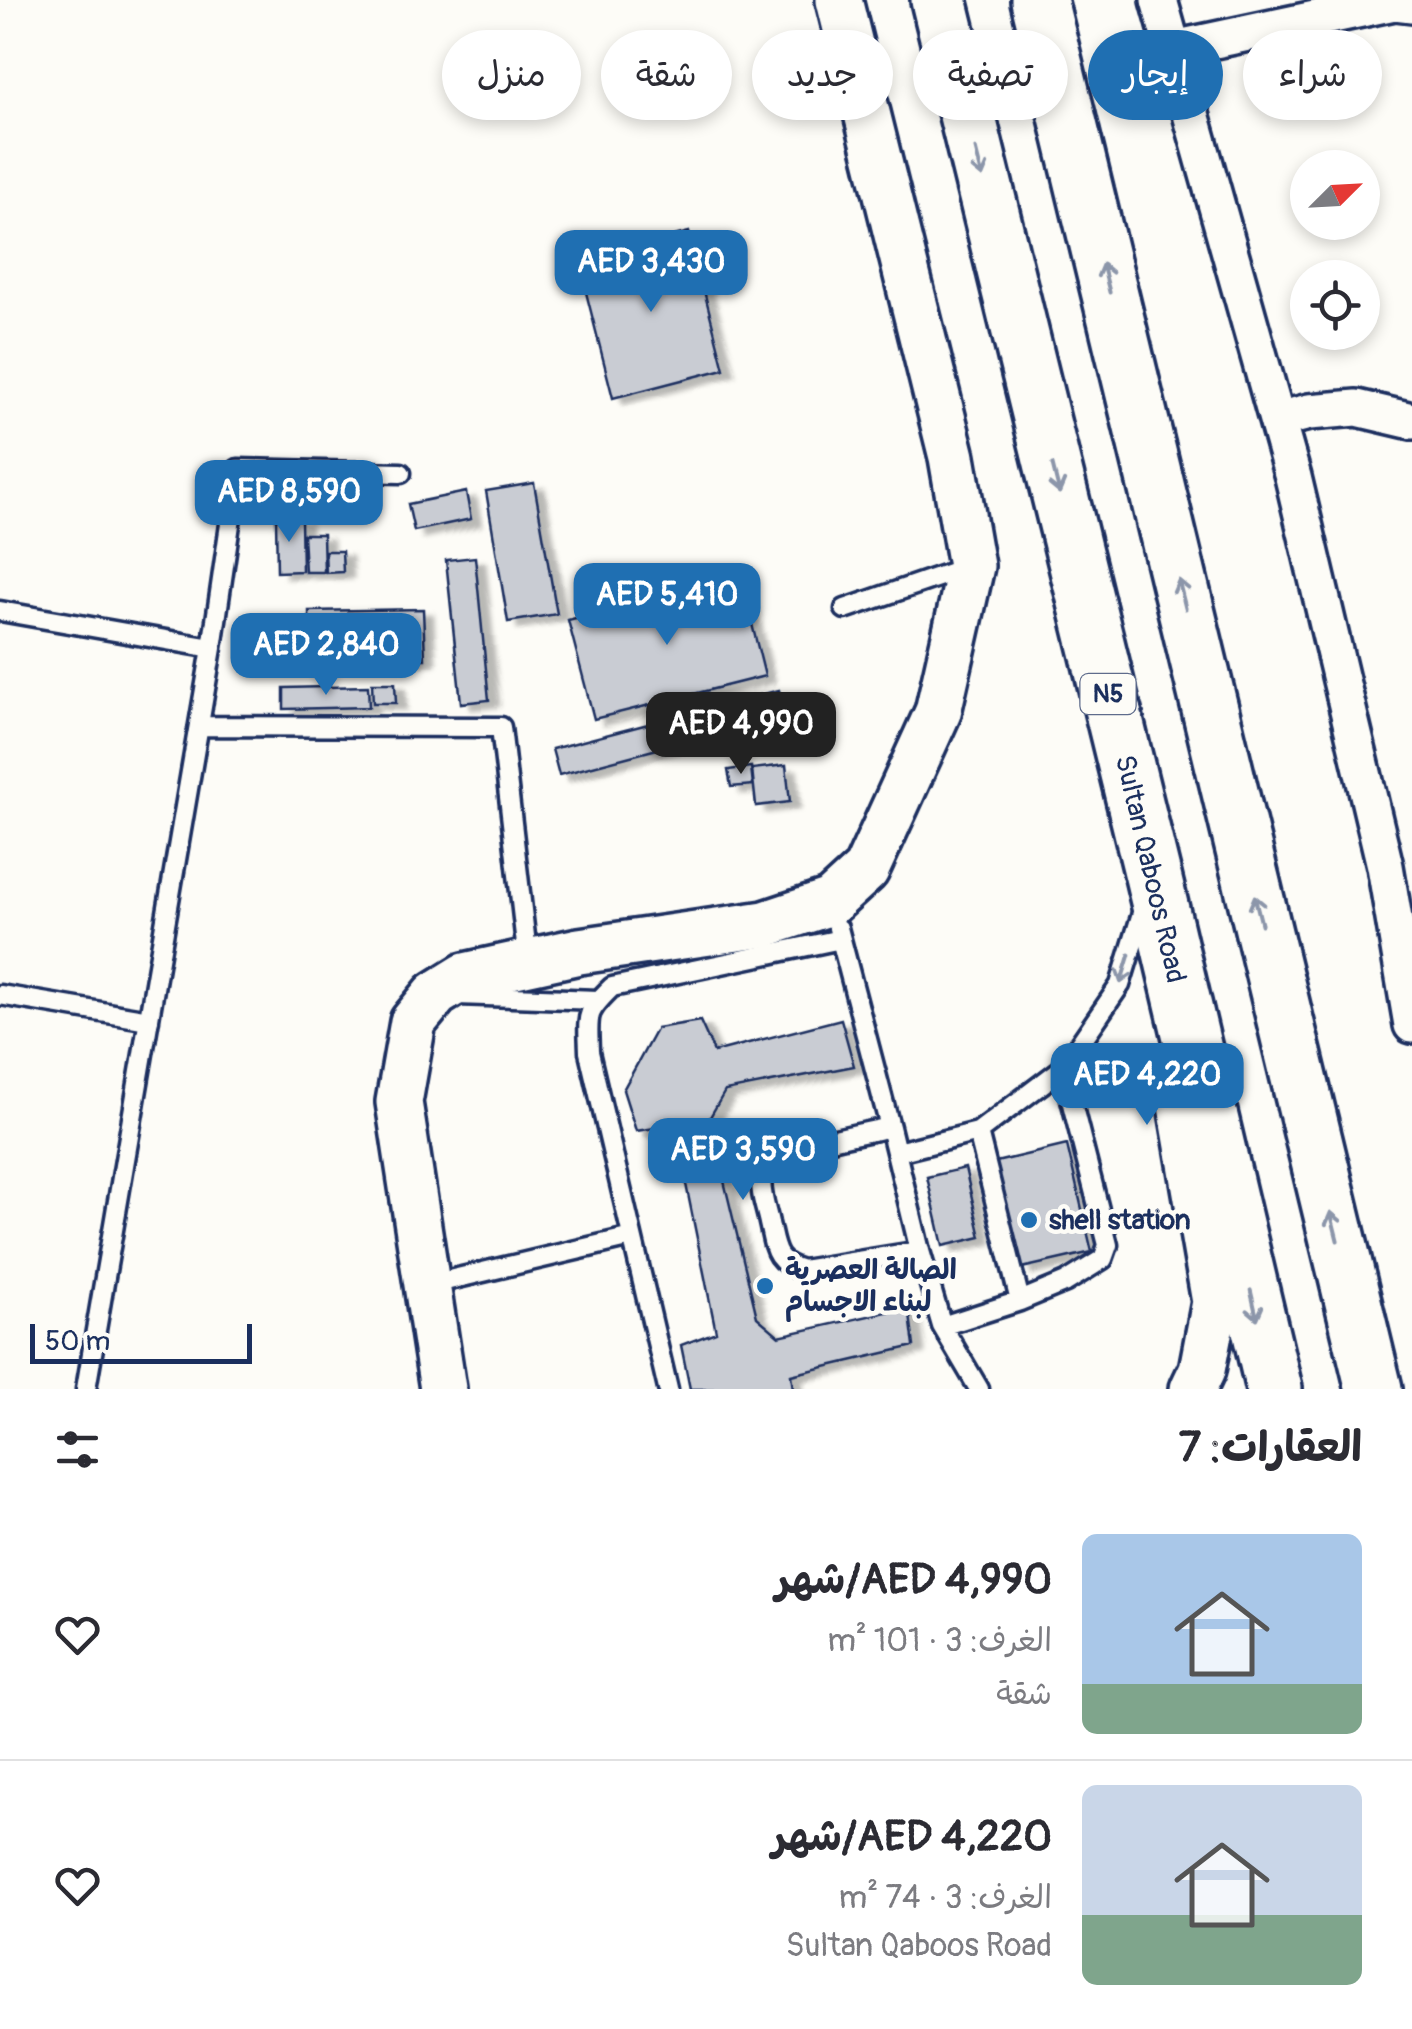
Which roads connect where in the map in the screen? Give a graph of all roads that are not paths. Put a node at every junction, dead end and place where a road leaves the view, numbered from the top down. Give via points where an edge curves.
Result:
1 (839, 0) edge
2 (940, 0) edge
3 (1040, 0) edge
4 (1159, 0) edge
5 (1400, 2) edge
6 (1168, 30) edge
7 (1223, 39) edge
8 (1193, 120) edge
9 (1278, 420) junction
10 (1412, 421) edge
11 (401, 474) dead end
12 (972, 566) junction
13 (844, 609) dead end
14 (0, 610) edge
15 (212, 648) junction
16 (199, 726) junction
17 (1398, 864) edge
18 (1153, 876) junction
19 (836, 921) junction
20 (528, 962) junction
21 (436, 994) junction
22 (0, 996) edge
23 (598, 1000) junction
24 (149, 1020) junction
25 (1412, 1024) edge
26 (1063, 1068) junction
27 (890, 1127) junction
28 (978, 1132) junction
29 (896, 1152) junction
30 (632, 1237) junction
31 (920, 1251) junction
32 (427, 1286) junction
33 (1020, 1301) junction
34 (942, 1326) junction
35 (86, 1389) edge
36 (443, 1389) edge
37 (668, 1389) edge
38 (979, 1389) edge
39 (1193, 1389) edge
40 (1274, 1389) edge
41 (1374, 1389) edge

1 - 12 street via 952,458
2 -> 18 highway, Sultan Qaboos Road / N5
41 -> 3 highway
4 - 6 street
5 - 7 street
8 - 9 street
9 - 10 street via 1356,408
9 - 17 street via 1354,726
11 - 15 lane via 238,469
12 - 13 lane
12 - 19 street via 938,712
14 - 15 lane
15 - 16 lane
16 - 20 lane via 500,728
16 - 24 lane
17 - 25 street
18 -> 26 lane via 1120,985
18 - 39 street via 1170,1042 1215,1302
18 -> 40 highway, Sultan Qaboos Road / N5
19 - 20 street via 765,924
19 - 23 lane via 612,987
19 - 27 lane
20 - 21 street via 465,976
21 - 23 lane
21 - 32 street via 413,1022 399,1102
22 - 24 lane
23 - 30 lane via 588,1014 590,1052
24 - 35 lane
26 - 28 lane
26 - 33 lane via 1108,1245 1103,1259
27 - 29 lane
27 - 31 lane via 771,1161 762,1172 762,1193 776,1254 802,1270
28 - 29 lane
28 - 33 lane
29 - 31 lane
30 - 32 lane
30 - 37 lane
31 - 34 lane
32 - 36 street
33 - 34 lane
34 - 38 lane

